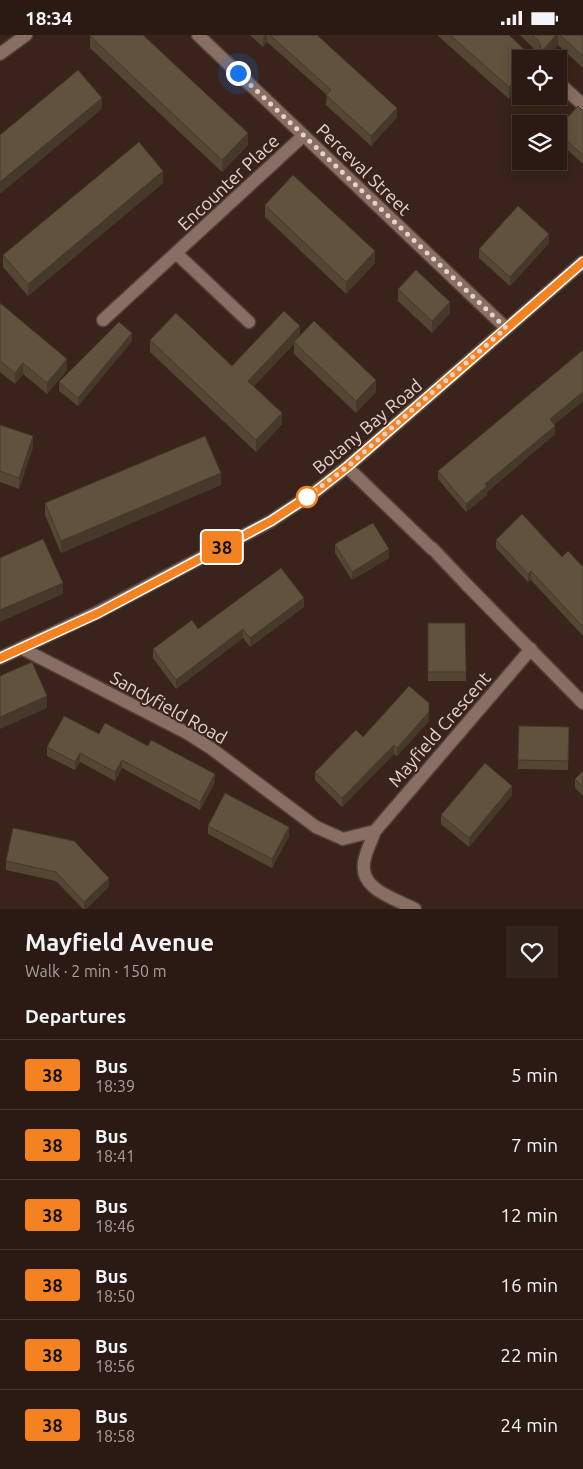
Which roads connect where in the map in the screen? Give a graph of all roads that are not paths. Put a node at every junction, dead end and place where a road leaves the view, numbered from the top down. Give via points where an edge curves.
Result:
1 (26, 35) edge
2 (198, 35) edge
3 (0, 54) edge
4 (567, 90) edge
5 (583, 105) edge
6 (303, 136) junction
7 (176, 253) junction
8 (583, 262) edge
9 (102, 320) dead end
10 (248, 323) dead end
11 (506, 328) junction
12 (347, 467) junction
13 (21, 648) junction
14 (531, 649) junction
15 (0, 658) edge
16 (583, 703) edge
17 (375, 831) junction
18 (415, 909) edge

1 - 3 street
2 - 6 street, Perceval Street
4 - 5 street
6 - 7 street, Encounter Place
6 - 11 street, Perceval Street
7 - 9 street, Encounter Place
7 - 10 street, Encounter Place
8 - 11 street, Botany Bay Road
11 - 12 street, Botany Bay Road
12 - 13 street, Botany Bay Road via 271,521 98,613
12 - 14 street
13 - 15 street, Botany Bay Road
13 - 17 street, Sandyfield Road via 187,733 316,827 343,839
14 - 16 street
14 - 17 street, Mayfield Crescent
17 - 18 street, Mayfield Crescent via 364,859 367,879 373,888

